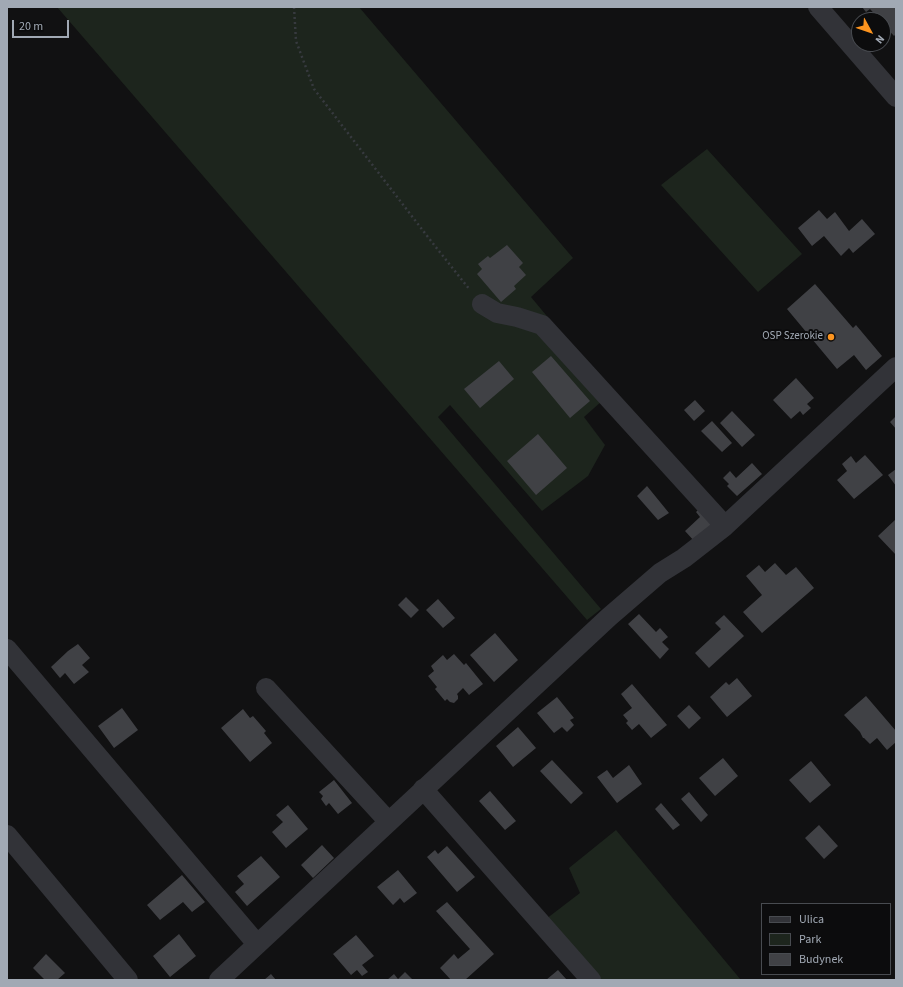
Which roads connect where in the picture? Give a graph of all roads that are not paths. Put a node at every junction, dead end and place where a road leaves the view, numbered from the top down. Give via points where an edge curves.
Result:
1 (818, 7) edge
2 (896, 97) edge
3 (482, 304) road end
4 (896, 367) edge
5 (725, 526) junction
6 (7, 650) edge
7 (266, 688) dead end
8 (423, 789) junction
9 (388, 822) junction
10 (7, 835) edge
11 (257, 944) junction
12 (128, 980) edge
13 (219, 980) edge
14 (591, 980) edge

1 - 2 street
3 - 5 street via 497,313 542,325
4 - 5 street
5 - 8 street via 660,574
6 - 11 street
7 - 9 street
8 - 9 street
8 - 14 street
9 - 11 street
10 - 12 street
11 - 13 street

